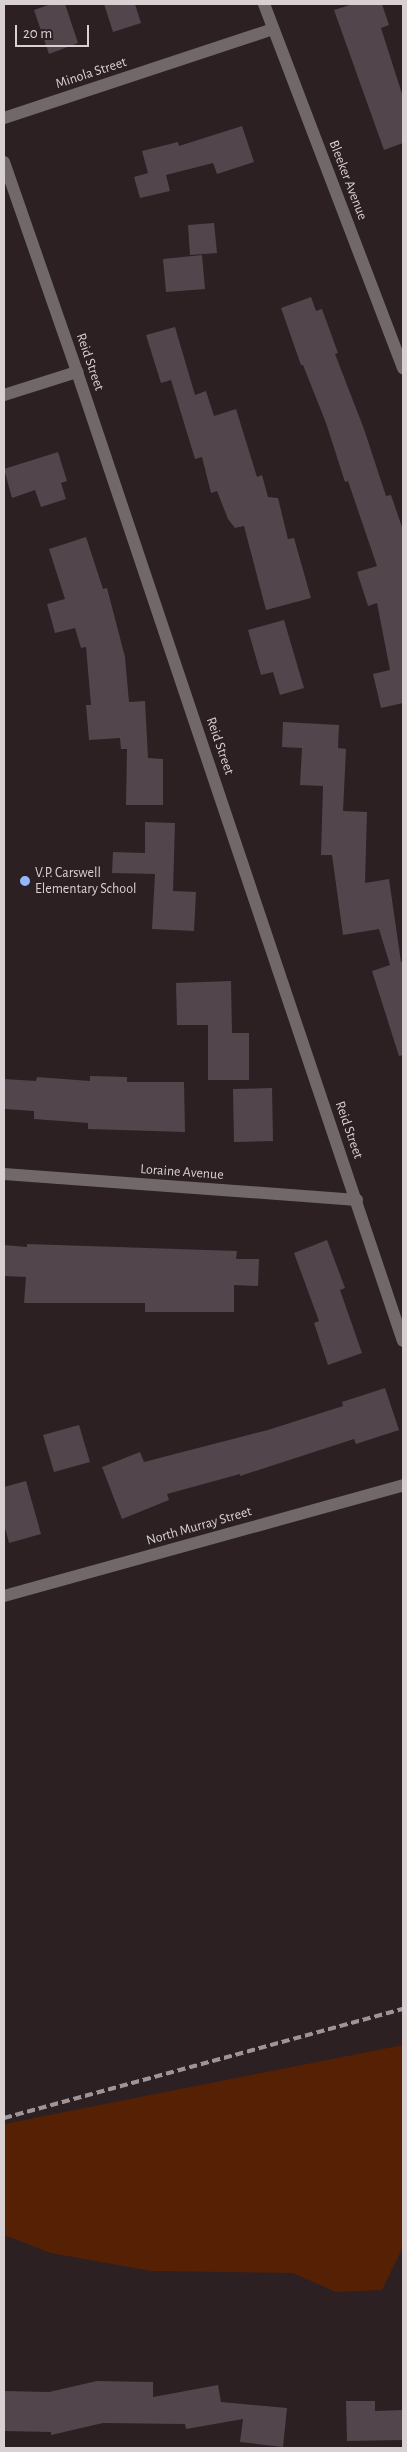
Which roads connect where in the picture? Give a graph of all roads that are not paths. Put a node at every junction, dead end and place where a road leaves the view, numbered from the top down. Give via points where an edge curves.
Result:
1 (264, 4) edge
2 (273, 29) junction
3 (4, 118) edge
4 (4, 162) edge
5 (403, 368) edge
6 (77, 372) junction
7 (4, 395) edge
8 (4, 1174) edge
9 (357, 1200) junction
10 (403, 1341) edge
11 (403, 1485) edge
12 (4, 1596) edge

1 - 2 street, Bleeker Avenue
2 - 3 street, Minola Street
2 - 5 street, Bleeker Avenue
4 - 6 street, Reid Street
6 - 7 street
6 - 9 street, Reid Street
8 - 9 street, Loraine Avenue
9 - 10 street, Reid Street
11 - 12 street, North Murray Street

